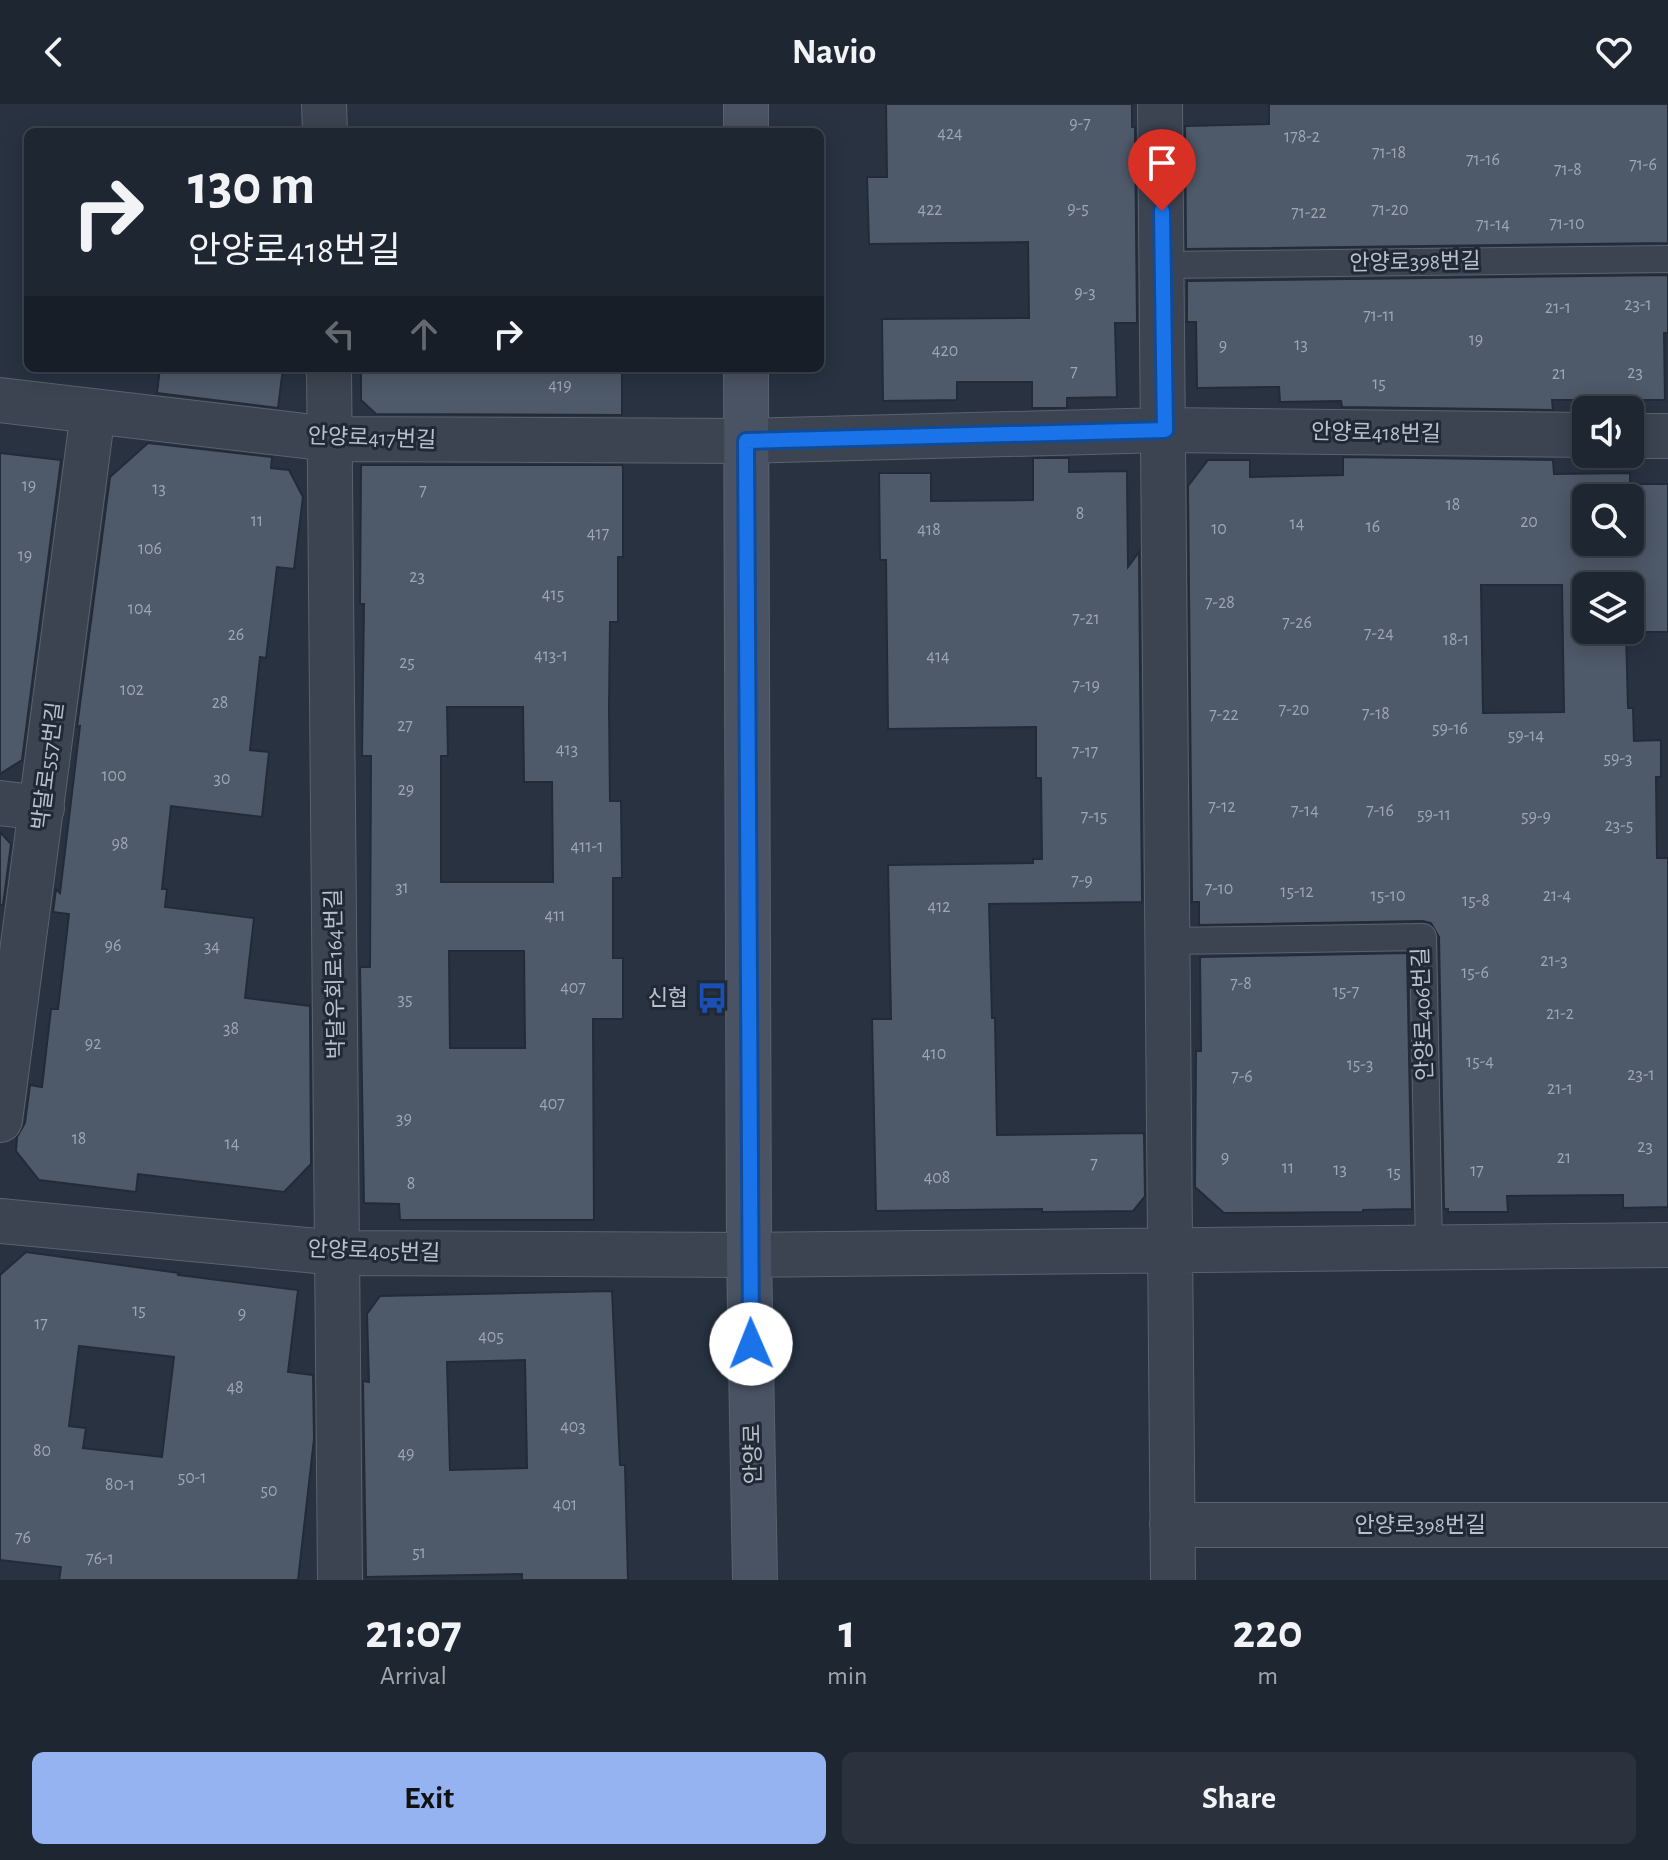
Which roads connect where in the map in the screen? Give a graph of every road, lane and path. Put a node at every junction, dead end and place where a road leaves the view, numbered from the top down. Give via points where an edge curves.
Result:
1 (324, 104) edge
2 (746, 104) edge
3 (1160, 104) edge
4 (325, 128) edge
5 (746, 128) edge
6 (1668, 259) edge
7 (1162, 265) junction
8 (329, 372) edge
9 (746, 372) edge
10 (0, 400) edge
11 (93, 412) junction
12 (1165, 430) junction
13 (1572, 435) edge
14 (1644, 436) edge
15 (1668, 436) edge
16 (330, 439) junction
17 (746, 441) junction
18 (0, 803) edge
19 (42, 808) junction
20 (1169, 941) junction
21 (0, 1120) edge
22 (0, 1221) edge
23 (1668, 1245) edge
24 (1429, 1247) junction
25 (1172, 1249) junction
26 (338, 1253) junction
27 (749, 1255) junction
28 (1172, 1525) junction
29 (1668, 1525) edge
30 (340, 1580) edge
31 (755, 1580) edge
32 (1173, 1580) edge

1 - 4 street
2 - 5 street
3 - 7 street
6 - 7 lane, 안양로398번길
7 - 12 street
8 - 16 street, 박달우회로164번길
9 - 17 street, 안양로
10 - 11 street, 안양로417번길
11 - 16 street, 안양로417번길
11 - 19 street, 박달로557번길
12 - 13 street, 안양로418번길
12 - 17 street, 안양로418번길
12 - 20 street
14 - 15 street
16 - 17 street, 안양로417번길
16 - 26 street, 박달우회로164번길
17 - 27 street, 안양로
18 - 19 street
19 - 21 street, 박달로557번길
20 - 24 lane, 안양로406번길 via 1423,937
20 - 25 street
22 - 26 street, 안양로405번길
23 - 24 street
24 - 25 street
25 - 27 street
25 - 28 street
26 - 27 street, 안양로405번길
26 - 30 street, 박달우회로164번길
27 - 31 street, 안양로
28 - 29 street, 안양로398번길
28 - 32 street

